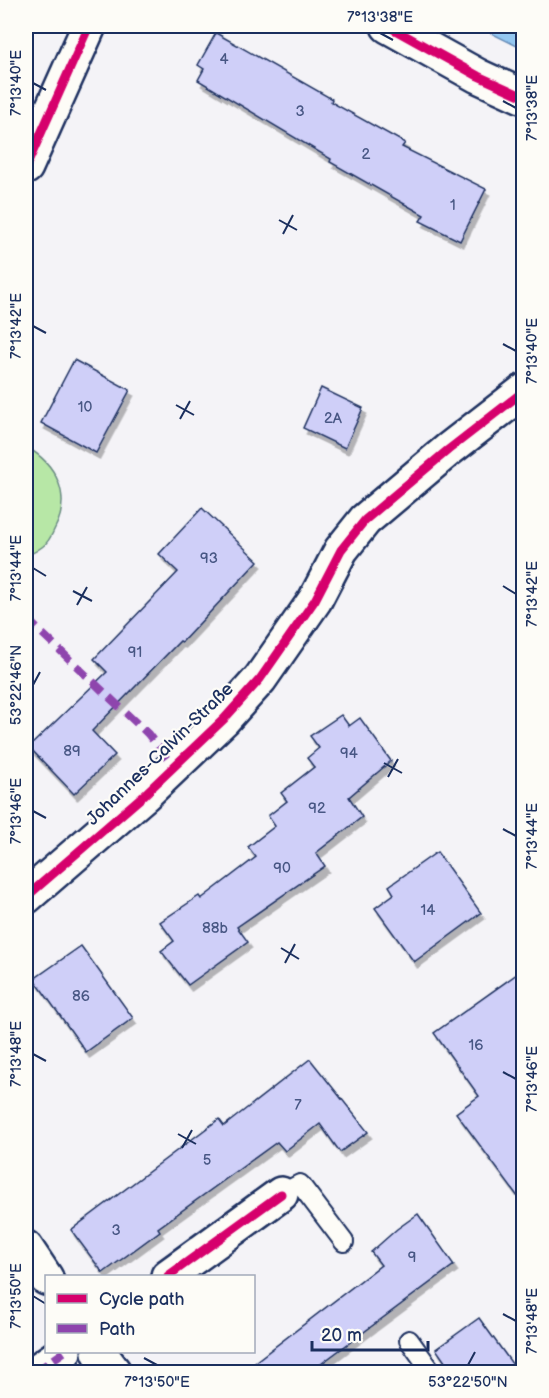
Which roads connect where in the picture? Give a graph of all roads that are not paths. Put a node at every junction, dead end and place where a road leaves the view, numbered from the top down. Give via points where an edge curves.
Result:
1 (89, 26) edge
2 (388, 26) edge
3 (524, 96) edge
4 (37, 113) edge
5 (26, 167) edge
6 (524, 391) edge
7 (26, 897) edge
8 (281, 1194) joint
9 (344, 1242) dead end
10 (26, 1248) edge
11 (169, 1275) edge
12 (45, 1276) edge
13 (409, 1340) dead end
14 (63, 1353) edge
15 (100, 1353) edge
16 (35, 1372) edge
17 (114, 1372) edge
18 (432, 1372) edge

1 - 4 street
2 - 3 street via 478,76
4 - 5 street
6 - 7 street, Johannes-Calvin-Straße via 365,520 341,549 315,600 260,680 144,795
8 - 9 lane via 300,1184
8 - 11 street
10 - 12 street
13 - 18 lane
14 - 16 street
15 - 17 street

